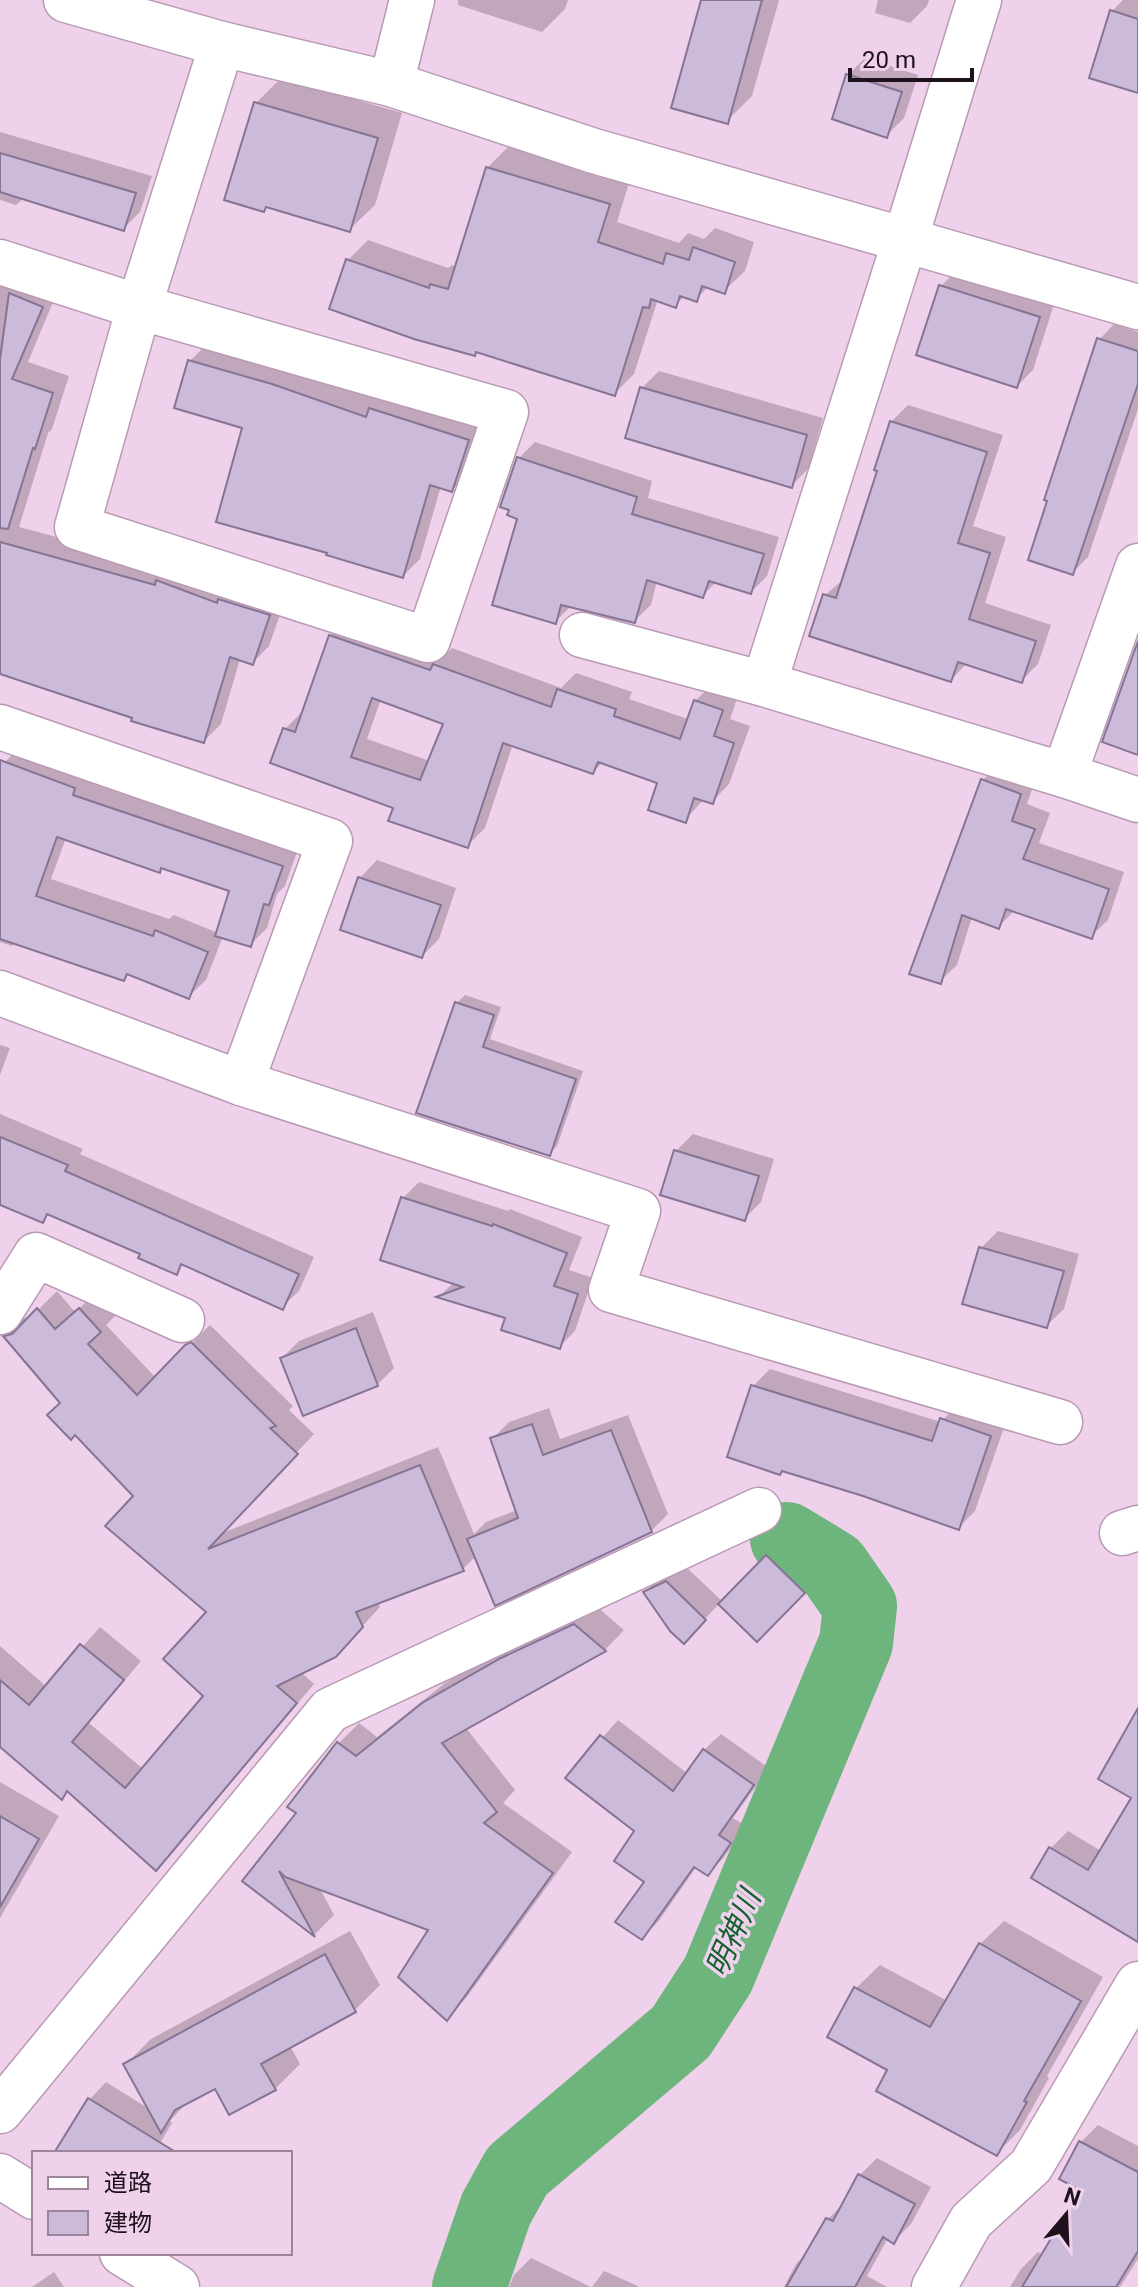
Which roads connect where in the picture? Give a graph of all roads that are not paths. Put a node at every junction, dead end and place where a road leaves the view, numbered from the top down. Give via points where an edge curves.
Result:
1 (66, 0) edge
2 (412, 0) edge
3 (979, 0) edge
4 (222, 44) junction
5 (391, 84) junction
6 (905, 240) junction
7 (0, 262) edge
8 (139, 307) junction
9 (1138, 307) edge
10 (1138, 566) edge
11 (582, 635) dead end
12 (764, 684) junction
13 (0, 727) edge
14 (1064, 775) junction
15 (1138, 800) edge
16 (0, 993) edge
17 (241, 1083) junction
18 (0, 1312) edge
19 (182, 1320) dead end
20 (1060, 1422) dead end
21 (759, 1510) dead end
22 (1135, 1997) edge
23 (0, 2111) edge
24 (0, 2176) edge
25 (32, 2196) edge
26 (125, 2255) edge
27 (177, 2287) edge
28 (934, 2287) edge

1 - 4 street
2 - 5 street
3 - 6 street
4 - 5 street
4 - 8 street
5 - 6 street via 594,151
6 - 9 street
6 - 12 street
7 - 8 street
8 - 8 street via 77,527 428,640 506,412
10 - 14 street
11 - 12 street
12 - 14 street
13 - 17 street via 330,841
14 - 15 street
16 - 17 street
17 - 20 street via 638,1211 611,1290
18 - 19 street via 36,1255
21 - 23 street via 330,1710
22 - 28 street via 1031,2166 971,2221
24 - 25 street
26 - 27 street

